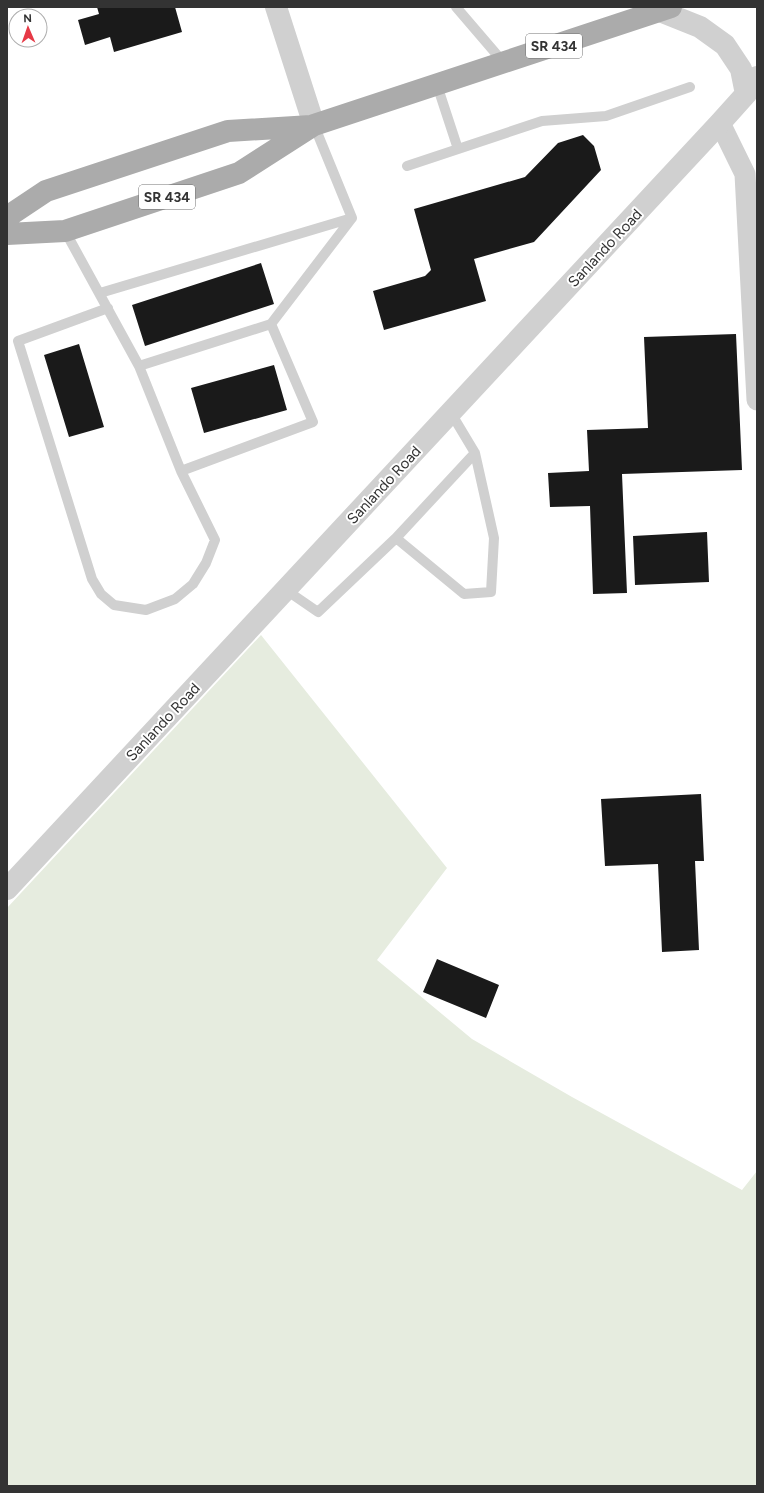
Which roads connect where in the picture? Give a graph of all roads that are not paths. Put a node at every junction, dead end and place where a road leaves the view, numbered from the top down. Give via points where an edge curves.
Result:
1 (276, 7) edge
2 (456, 7) edge
3 (665, 9) edge
4 (504, 63) junction
5 (754, 81) edge
6 (437, 85) junction
7 (690, 86) dead end
8 (720, 123) junction
9 (314, 126) junction
10 (458, 149) junction
11 (406, 166) dead end
12 (7, 217) edge
13 (352, 218) junction
14 (65, 231) junction
15 (7, 234) edge
16 (100, 294) junction
17 (108, 308) junction
18 (271, 324) junction
19 (139, 366) junction
20 (757, 400) edge
21 (451, 413) junction
22 (475, 453) junction
23 (181, 471) junction
24 (396, 538) junction
25 (286, 590) junction
26 (7, 889) edge

1 - 9 street
2 - 4 lane
3 - 4 main road, SR 434
3 - 5 street via 700,27 725,45 741,69
4 - 6 main road, SR 434
5 - 8 street, Sanlando Road
6 - 9 main road, SR 434
6 - 10 lane
7 - 10 lane via 606,116 542,121
8 - 20 street via 745,174
8 - 21 street, Sanlando Road
9 - 12 main road, SR 434 via 228,131 46,191
9 - 13 lane
9 - 14 main road, SR 434 via 239,173
10 - 11 lane
13 - 16 lane
13 - 18 lane
14 - 15 main road, SR 434
14 - 16 lane
16 - 17 lane
17 - 19 lane
17 - 23 lane via 18,341 92,579 101,594 114,605 146,610 175,599 193,584 206,563 215,540
18 - 19 lane
18 - 23 lane via 313,422
19 - 23 lane
21 - 22 lane
21 - 25 street, Sanlando Road
22 - 24 lane
22 - 24 lane via 494,538 491,592 464,594
24 - 25 lane via 318,612
25 - 26 street, Sanlando Road

